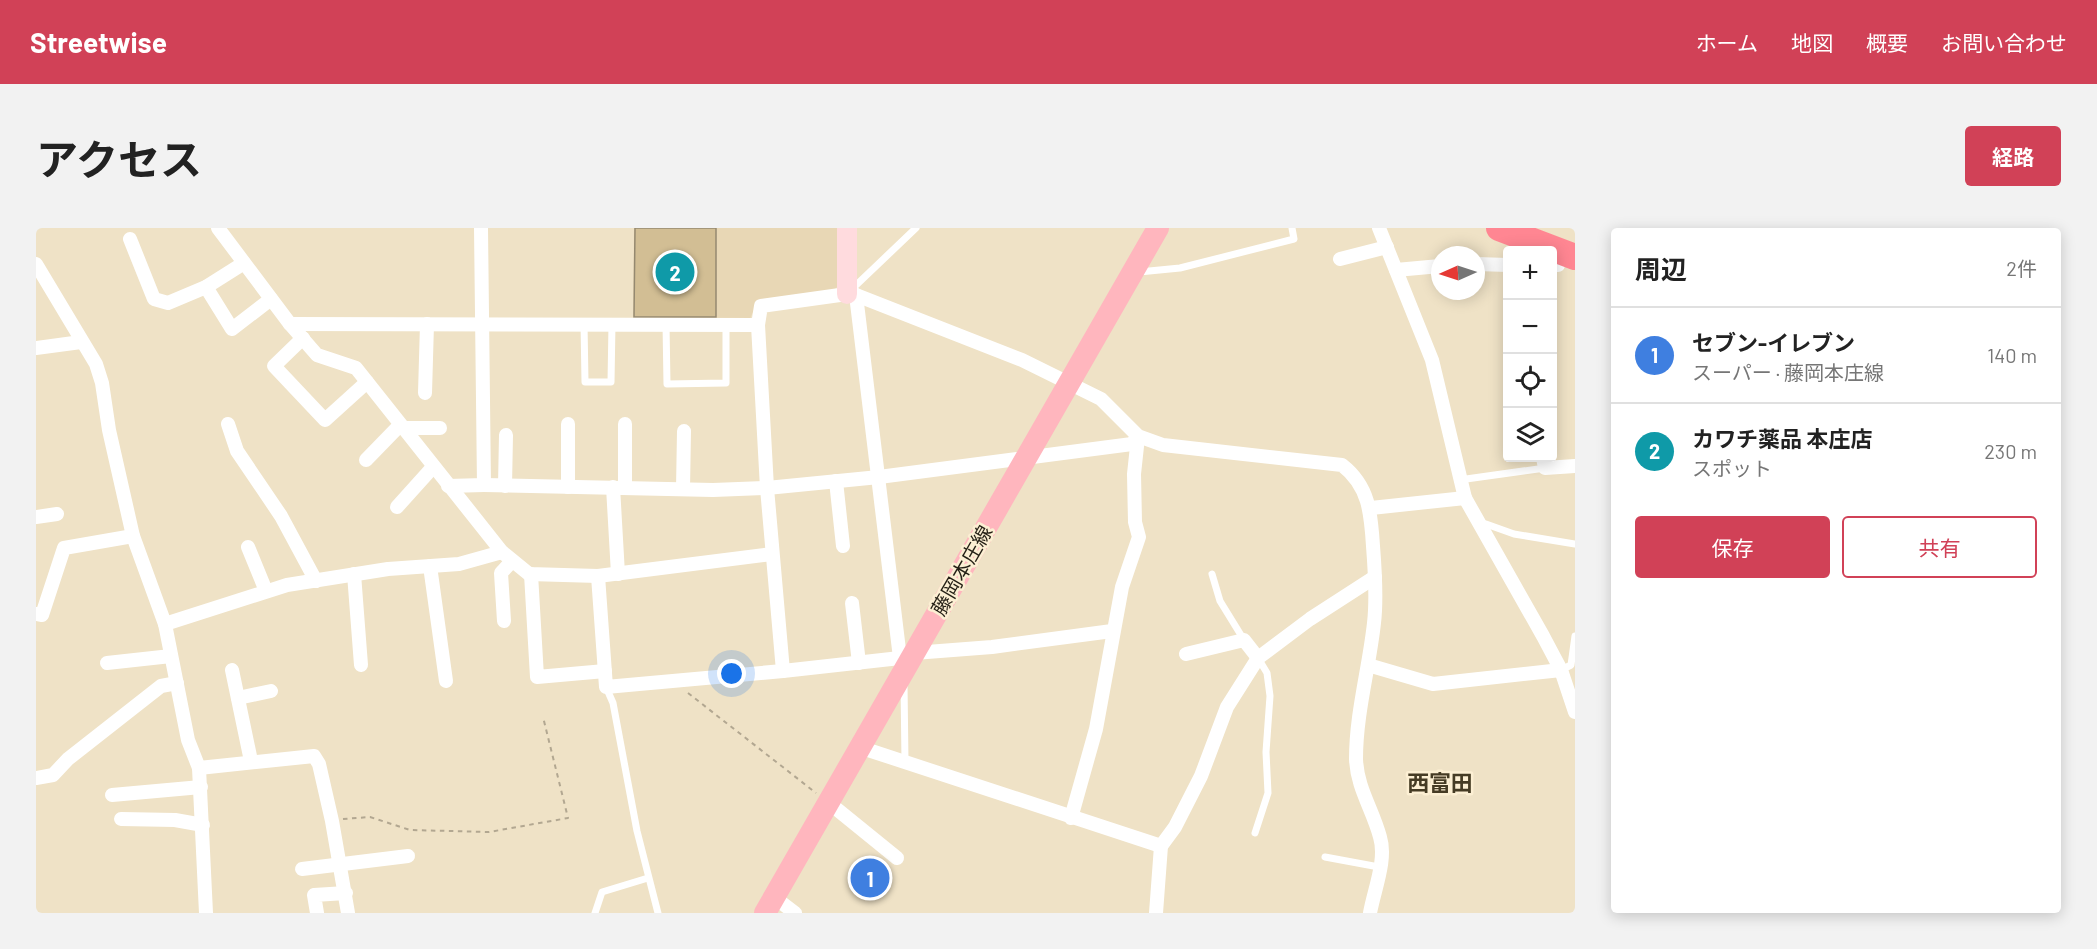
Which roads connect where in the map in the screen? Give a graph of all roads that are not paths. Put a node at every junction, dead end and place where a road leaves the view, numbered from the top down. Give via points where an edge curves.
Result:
1 (218, 228) edge
2 (481, 228) edge
3 (847, 228) edge
4 (916, 228) edge
5 (1158, 228) edge
6 (1292, 228) edge
7 (1379, 228) edge
8 (1521, 235) edge
9 (130, 239) dead end
10 (1387, 247) junction
11 (1566, 254) edge
12 (1340, 259) dead end
13 (36, 264) edge
14 (244, 264) junction
15 (1485, 265) edge
16 (1503, 266) edge
17 (1431, 267) edge
18 (1396, 270) junction
19 (1133, 272) junction
20 (206, 287) junction
21 (851, 294) junction
22 (271, 299) junction
23 (584, 323) junction
24 (290, 324) junction
25 (427, 324) junction
26 (482, 324) junction
27 (612, 324) junction
28 (666, 324) junction
29 (726, 324) junction
30 (758, 325) junction
31 (303, 338) junction
32 (81, 342) junction
33 (36, 348) edge
34 (367, 382) junction
35 (1070, 385) junction
36 (425, 393) dead end
37 (228, 424) dead end
38 (568, 424) dead end
39 (625, 424) dead end
40 (402, 427) junction
41 (440, 428) dead end
42 (684, 431) dead end
43 (506, 435) dead end
44 (1138, 436) junction
45 (1025, 458) junction
46 (366, 460) dead end
47 (1544, 463) edge
48 (1575, 466) edge
49 (433, 467) junction
50 (879, 477) junction
51 (1459, 480) junction
52 (836, 482) junction
53 (484, 485) junction
54 (448, 486) junction
55 (505, 486) junction
56 (568, 487) junction
57 (619, 487) junction
58 (767, 488) junction
59 (683, 489) junction
60 (1465, 498) junction
61 (397, 507) dead end
62 (1371, 508) junction
63 (57, 514) dead end
64 (36, 517) edge
65 (1479, 524) junction
66 (133, 536) junction
67 (1575, 544) edge
68 (843, 546) dead end
69 (248, 547) dead end
70 (772, 554) junction
71 (507, 556) junction
72 (430, 566) junction
73 (354, 574) junction
74 (531, 574) junction
75 (618, 574) junction
76 (1212, 574) dead end
77 (598, 576) junction
78 (1375, 577) junction
79 (316, 581) junction
80 (266, 591) junction
81 (852, 603) dead end
82 (36, 614) edge
83 (504, 621) dead end
84 (165, 624) junction
85 (1112, 631) junction
86 (1575, 636) edge
87 (1244, 640) junction
88 (1186, 654) dead end
89 (171, 656) junction
90 (1258, 658) junction
91 (906, 661) junction
92 (107, 663) dead end
93 (859, 663) junction
94 (361, 665) dead end
95 (1368, 665) junction
96 (232, 670) dead end
97 (1561, 670) junction
98 (605, 671) junction
99 (783, 671) junction
100 (446, 681) dead end
101 (177, 683) junction
102 (606, 687) junction
103 (272, 691) dead end
104 (238, 698) junction
105 (1575, 712) edge
106 (860, 747) junction
107 (251, 761) junction
108 (905, 762) junction
109 (199, 768) junction
110 (36, 778) edge
111 (201, 787) junction
112 (112, 795) dead end
113 (828, 802) junction
114 (1071, 818) junction
115 (121, 819) dead end
116 (203, 825) junction
117 (1255, 833) dead end
118 (1161, 846) junction
119 (408, 856) dead end
120 (1325, 857) dead end
121 (897, 858) dead end
122 (341, 865) junction
123 (1379, 867) junction
124 (302, 869) dead end
125 (648, 878) junction
126 (346, 893) junction
127 (769, 905) edge
128 (206, 913) edge
129 (317, 913) edge
130 (348, 913) edge
131 (595, 913) edge
132 (658, 913) edge
133 (795, 913) edge
134 (1156, 913) edge
135 (1370, 913) edge

1 - 14 street
2 - 26 street
3 - 21 street
4 - 21 lane
5 - 19 main road, 藤岡本庄線
6 - 19 lane via 1294,239 1180,268
7 - 10 street
8 - 11 highway
9 - 20 street via 154,299 168,303
10 - 12 street
10 - 18 street
13 - 32 street
14 - 20 street
14 - 22 street
15 - 16 street
17 - 18 street
18 - 51 street via 1432,360
19 - 35 main road, 藤岡本庄線
20 - 22 street via 232,329
21 - 30 street via 761,306
21 - 35 street via 972,339
21 - 50 street
22 - 24 street
23 - 26 street
23 - 27 street
23 - 27 lane via 585,382 611,382
24 - 25 street
24 - 31 street
25 - 26 street
25 - 36 street
26 - 53 street
27 - 28 street
28 - 29 street
28 - 29 lane via 668,384 726,383
29 - 30 street
30 - 58 street
31 - 34 street via 317,355 356,368
31 - 34 street via 274,366 325,420
32 - 33 street
32 - 66 street via 96,364 102,383
34 - 40 street
35 - 44 street via 1101,399
35 - 45 main road, 藤岡本庄線
37 - 79 street via 237,451 281,516
38 - 56 street
39 - 57 street
40 - 41 street
40 - 46 street
40 - 49 street
42 - 59 street
43 - 55 street
44 - 45 street via 1132,444
44 - 62 street via 1162,445 1342,465 1356,477
44 - 85 street via 1134,474 1139,537
45 - 50 street
45 - 91 main road, 藤岡本庄線
47 - 48 street
47 - 51 lane
49 - 54 street
49 - 61 street
50 - 52 street
50 - 91 street
51 - 60 street
52 - 58 street
52 - 68 street
53 - 54 street
53 - 55 street
54 - 71 street
55 - 56 street
56 - 57 street
57 - 59 street
57 - 75 street
58 - 59 street
58 - 70 street
60 - 62 street
60 - 65 street
62 - 78 street
63 - 64 street
65 - 67 lane
65 - 97 street
66 - 82 street via 64,548 42,615
66 - 84 street
69 - 80 street
70 - 75 street
70 - 99 street
71 - 72 street
71 - 74 street
71 - 83 street via 501,573
72 - 73 street
72 - 100 street
73 - 79 street
73 - 94 street
74 - 77 street
74 - 98 street via 537,677
75 - 77 street
76 - 87 lane via 1220,601
77 - 98 street
78 - 90 street
78 - 95 street
79 - 80 street
80 - 84 street
81 - 93 street
84 - 89 street
85 - 91 street
85 - 114 street via 1096,729
86 - 97 lane via 1571,665
87 - 88 street
87 - 90 street
89 - 92 street
89 - 101 street
90 - 117 lane via 1266,673 1270,696 1268,793
90 - 118 street via 1227,707 1201,776
91 - 93 street
91 - 106 main road, 藤岡本庄線
91 - 108 lane
93 - 99 street
95 - 97 street via 1432,684
95 - 123 street via 1356,731 1356,762 1360,789 1381,838
96 - 104 street
97 - 105 street
98 - 102 street
99 - 102 street
101 - 109 street via 188,740
101 - 110 street via 161,686 53,774
102 - 125 lane via 613,703
103 - 104 street
104 - 107 street
106 - 108 street
106 - 113 main road, 藤岡本庄線
107 - 109 street
107 - 122 street via 314,756
108 - 114 street
109 - 111 street
111 - 112 street
111 - 116 street
113 - 121 street
113 - 127 main road, 藤岡本庄線
114 - 118 street
115 - 116 street
116 - 128 street
118 - 134 street
119 - 122 street
120 - 123 lane
122 - 124 street
122 - 126 street
123 - 135 street
125 - 131 lane via 602,892
125 - 132 lane
126 - 129 street via 314,895
126 - 130 street
127 - 133 street

